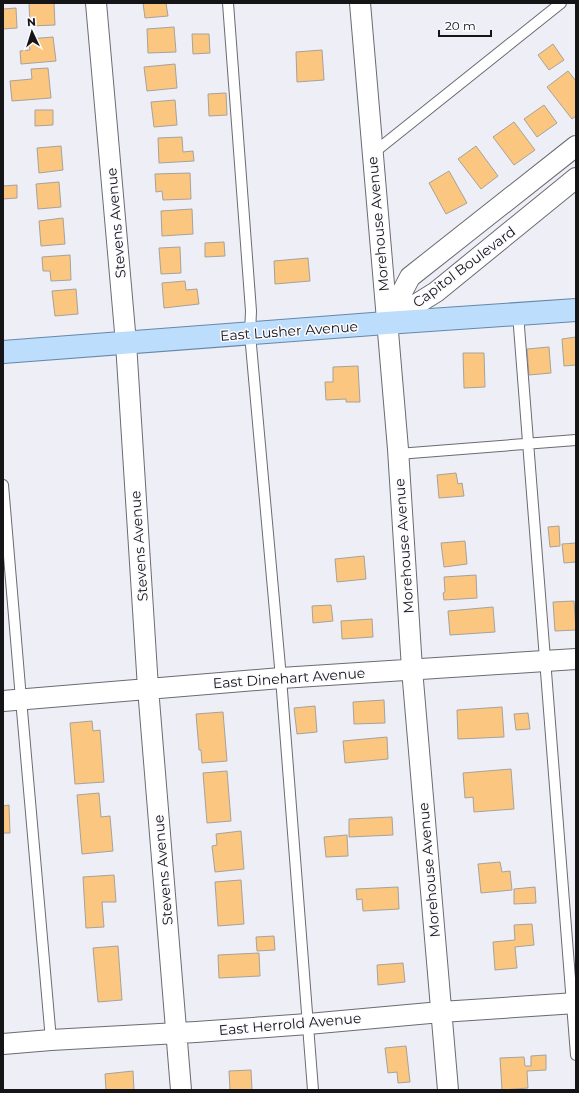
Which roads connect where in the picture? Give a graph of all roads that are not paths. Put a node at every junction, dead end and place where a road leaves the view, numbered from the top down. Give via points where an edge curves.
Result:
1 (96, 3) edge
2 (228, 3) edge
3 (360, 3) edge
4 (561, 3) edge
5 (576, 146) edge
6 (372, 154) junction
7 (576, 178) edge
8 (576, 310) edge
9 (518, 314) junction
10 (386, 323) junction
11 (250, 334) junction
12 (126, 343) junction
13 (3, 352) edge
14 (576, 440) edge
15 (528, 444) junction
16 (398, 454) junction
17 (3, 485) edge
18 (576, 659) edge
19 (545, 661) junction
20 (412, 669) junction
21 (281, 678) junction
22 (148, 688) junction
23 (12, 700) edge
24 (574, 1004) edge
25 (441, 1012) junction
26 (308, 1024) junction
27 (177, 1033) junction
28 (51, 1040) junction
29 (3, 1044) edge
30 (576, 1055) edge
31 (181, 1090) edge
32 (313, 1090) edge
33 (448, 1090) edge

1 - 12 street, Stevens Avenue
2 - 11 lane via 251,311
3 - 6 street, Morehouse Avenue
4 - 6 lane
5 - 10 street, Capitol Boulevard via 410,277
6 - 10 street, Morehouse Avenue
7 - 10 street, Capitol Boulevard via 436,292
8 - 9 main road, East Lusher Avenue
9 - 10 main road, East Lusher Avenue
9 - 15 lane
10 - 11 main road, East Lusher Avenue
10 - 16 street, Morehouse Avenue
11 - 12 main road, East Lusher Avenue
11 - 21 lane
12 - 13 main road, East Lusher Avenue
12 - 22 street, Stevens Avenue
14 - 15 lane
15 - 16 lane
15 - 19 lane
16 - 20 street, Morehouse Avenue
17 - 23 lane
18 - 19 street, East Dinehart Avenue
19 - 20 street, East Dinehart Avenue
19 - 24 lane
20 - 21 street, East Dinehart Avenue
20 - 25 street, Morehouse Avenue
21 - 22 street, East Dinehart Avenue
21 - 26 lane
22 - 23 street, East Dinehart Avenue
22 - 27 street, Stevens Avenue
23 - 28 lane
24 - 25 street, East Herrold Avenue
24 - 30 lane
25 - 26 street, East Herrold Avenue
25 - 33 street, Morehouse Avenue
26 - 27 street, East Herrold Avenue
26 - 32 lane
27 - 28 street, East Herrold Avenue
27 - 31 street, Stevens Avenue
28 - 29 street, East Herrold Avenue

